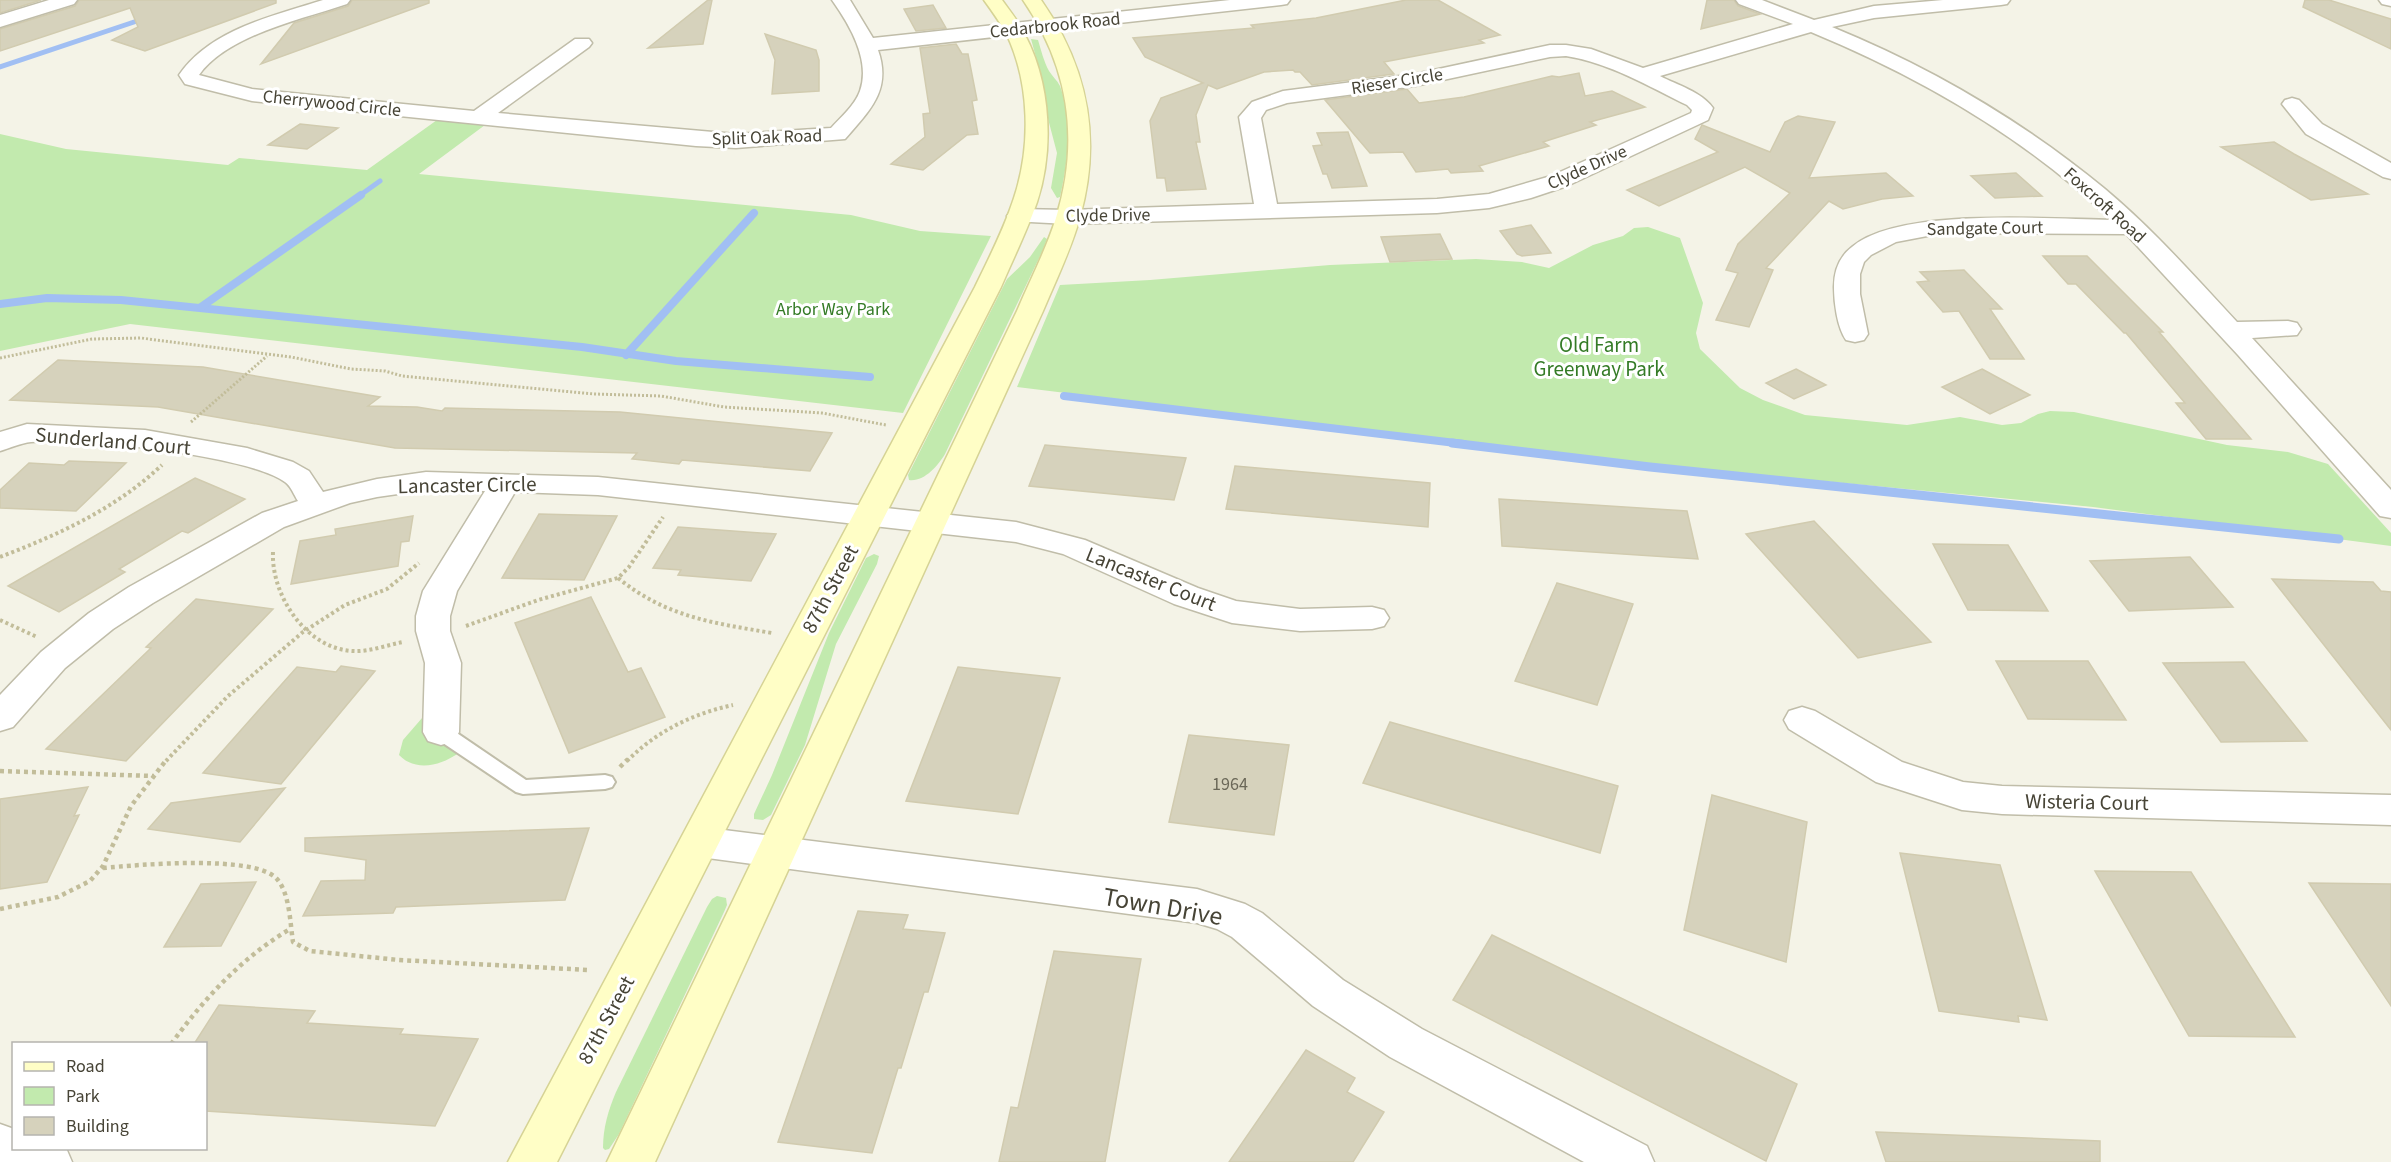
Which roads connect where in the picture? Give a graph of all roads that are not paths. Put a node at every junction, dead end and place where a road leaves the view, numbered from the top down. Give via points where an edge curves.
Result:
1 (68, 0) edge
2 (341, 0) edge
3 (841, 0) edge
4 (993, 0) edge
5 (1032, 0) edge
6 (1281, 0) edge
7 (1745, 0) edge
8 (2001, 0) edge
9 (1182, 5) edge
10 (0, 21) edge
11 (1050, 25) junction
12 (1815, 26) junction
13 (1012, 29) junction
14 (582, 43) dead end
15 (866, 45) junction
16 (1639, 76) junction
17 (2292, 104) dead end
18 (479, 117) junction
19 (652, 135) joint
20 (2391, 171) edge
21 (1267, 211) junction
22 (1019, 216) junction
23 (1068, 217) junction
24 (2130, 227) junction
25 (2288, 329) dead end
26 (2230, 330) junction
27 (1855, 334) dead end
28 (0, 442) edge
29 (506, 482) junction
30 (316, 504) junction
31 (2391, 509) edge
32 (868, 516) junction
33 (931, 522) junction
34 (1372, 618) dead end
35 (0, 718) edge
36 (1802, 720) dead end
37 (441, 732) joint
38 (605, 782) road end
39 (2391, 810) edge
40 (700, 842) junction
41 (778, 851) junction
42 (0, 1146) edge
43 (48, 1162) edge
44 (532, 1162) edge
45 (631, 1162) edge
46 (1630, 1162) edge

1 - 10 street
2 - 18 street, Cherrywood Circle via 231,41 205,54 189,75 192,80 252,95
3 - 15 street, Split Oak Road
4 - 13 street, 87th Street
5 - 11 street
6 - 9 street, Cedarbrook Road
7 - 12 street, Foxcroft Road
8 - 12 street via 1898,9
9 - 11 street, Cedarbrook Road
11 - 13 street, Cedarbrook Road
11 - 23 street via 1074,86 1080,128
12 - 16 street
12 - 24 street, Foxcroft Road via 1904,67 1977,107 2059,163
13 - 15 street, Cedarbrook Road
13 - 22 street, 87th Street via 1032,89 1036,132 1034,171
14 - 18 street
15 - 19 street, Split Oak Road via 872,66 871,89 837,134 724,141
16 - 21 street, Rieser Circle via 1591,54 1559,50 1425,78 1269,101 1258,106 1250,117
16 - 21 street, Clyde Drive via 1700,105 1701,116 1523,194 1437,206
17 - 20 street via 2314,129
18 - 19 street, Cherrywood Circle
21 - 23 street, Clyde Drive
22 - 23 street, Clyde Drive
22 - 32 street, 87th Street via 988,286
23 - 33 street via 1030,311
24 - 26 street, Foxcroft Road
24 - 27 street, Sandgate Court via 1943,226 1889,236 1862,250 1847,274
25 - 26 street
26 - 31 street, Foxcroft Road
28 - 30 street, Sunderland Court via 27,433 66,434 145,439 225,453 282,468 305,485
29 - 30 street, Lancaster Circle via 426,481
29 - 32 street, Lancaster Circle via 598,486
29 - 37 street via 440,591 433,616 433,632 443,663
30 - 35 street, Lancaster Circle via 248,533 101,621 53,660
32 - 33 street, Lancaster Circle
32 - 40 street, 87th Street
33 - 34 street, Lancaster Court via 1050,539 1232,612 1300,620
33 - 41 street
36 - 39 street, Wisteria Court via 1888,772 1962,796
37 - 38 lane via 523,787
40 - 41 street, Town Drive
40 - 44 street, 87th Street
41 - 45 street
41 - 46 street, Town Drive via 1197,906 1230,916 1247,925 1328,993 1406,1043
42 - 43 street

